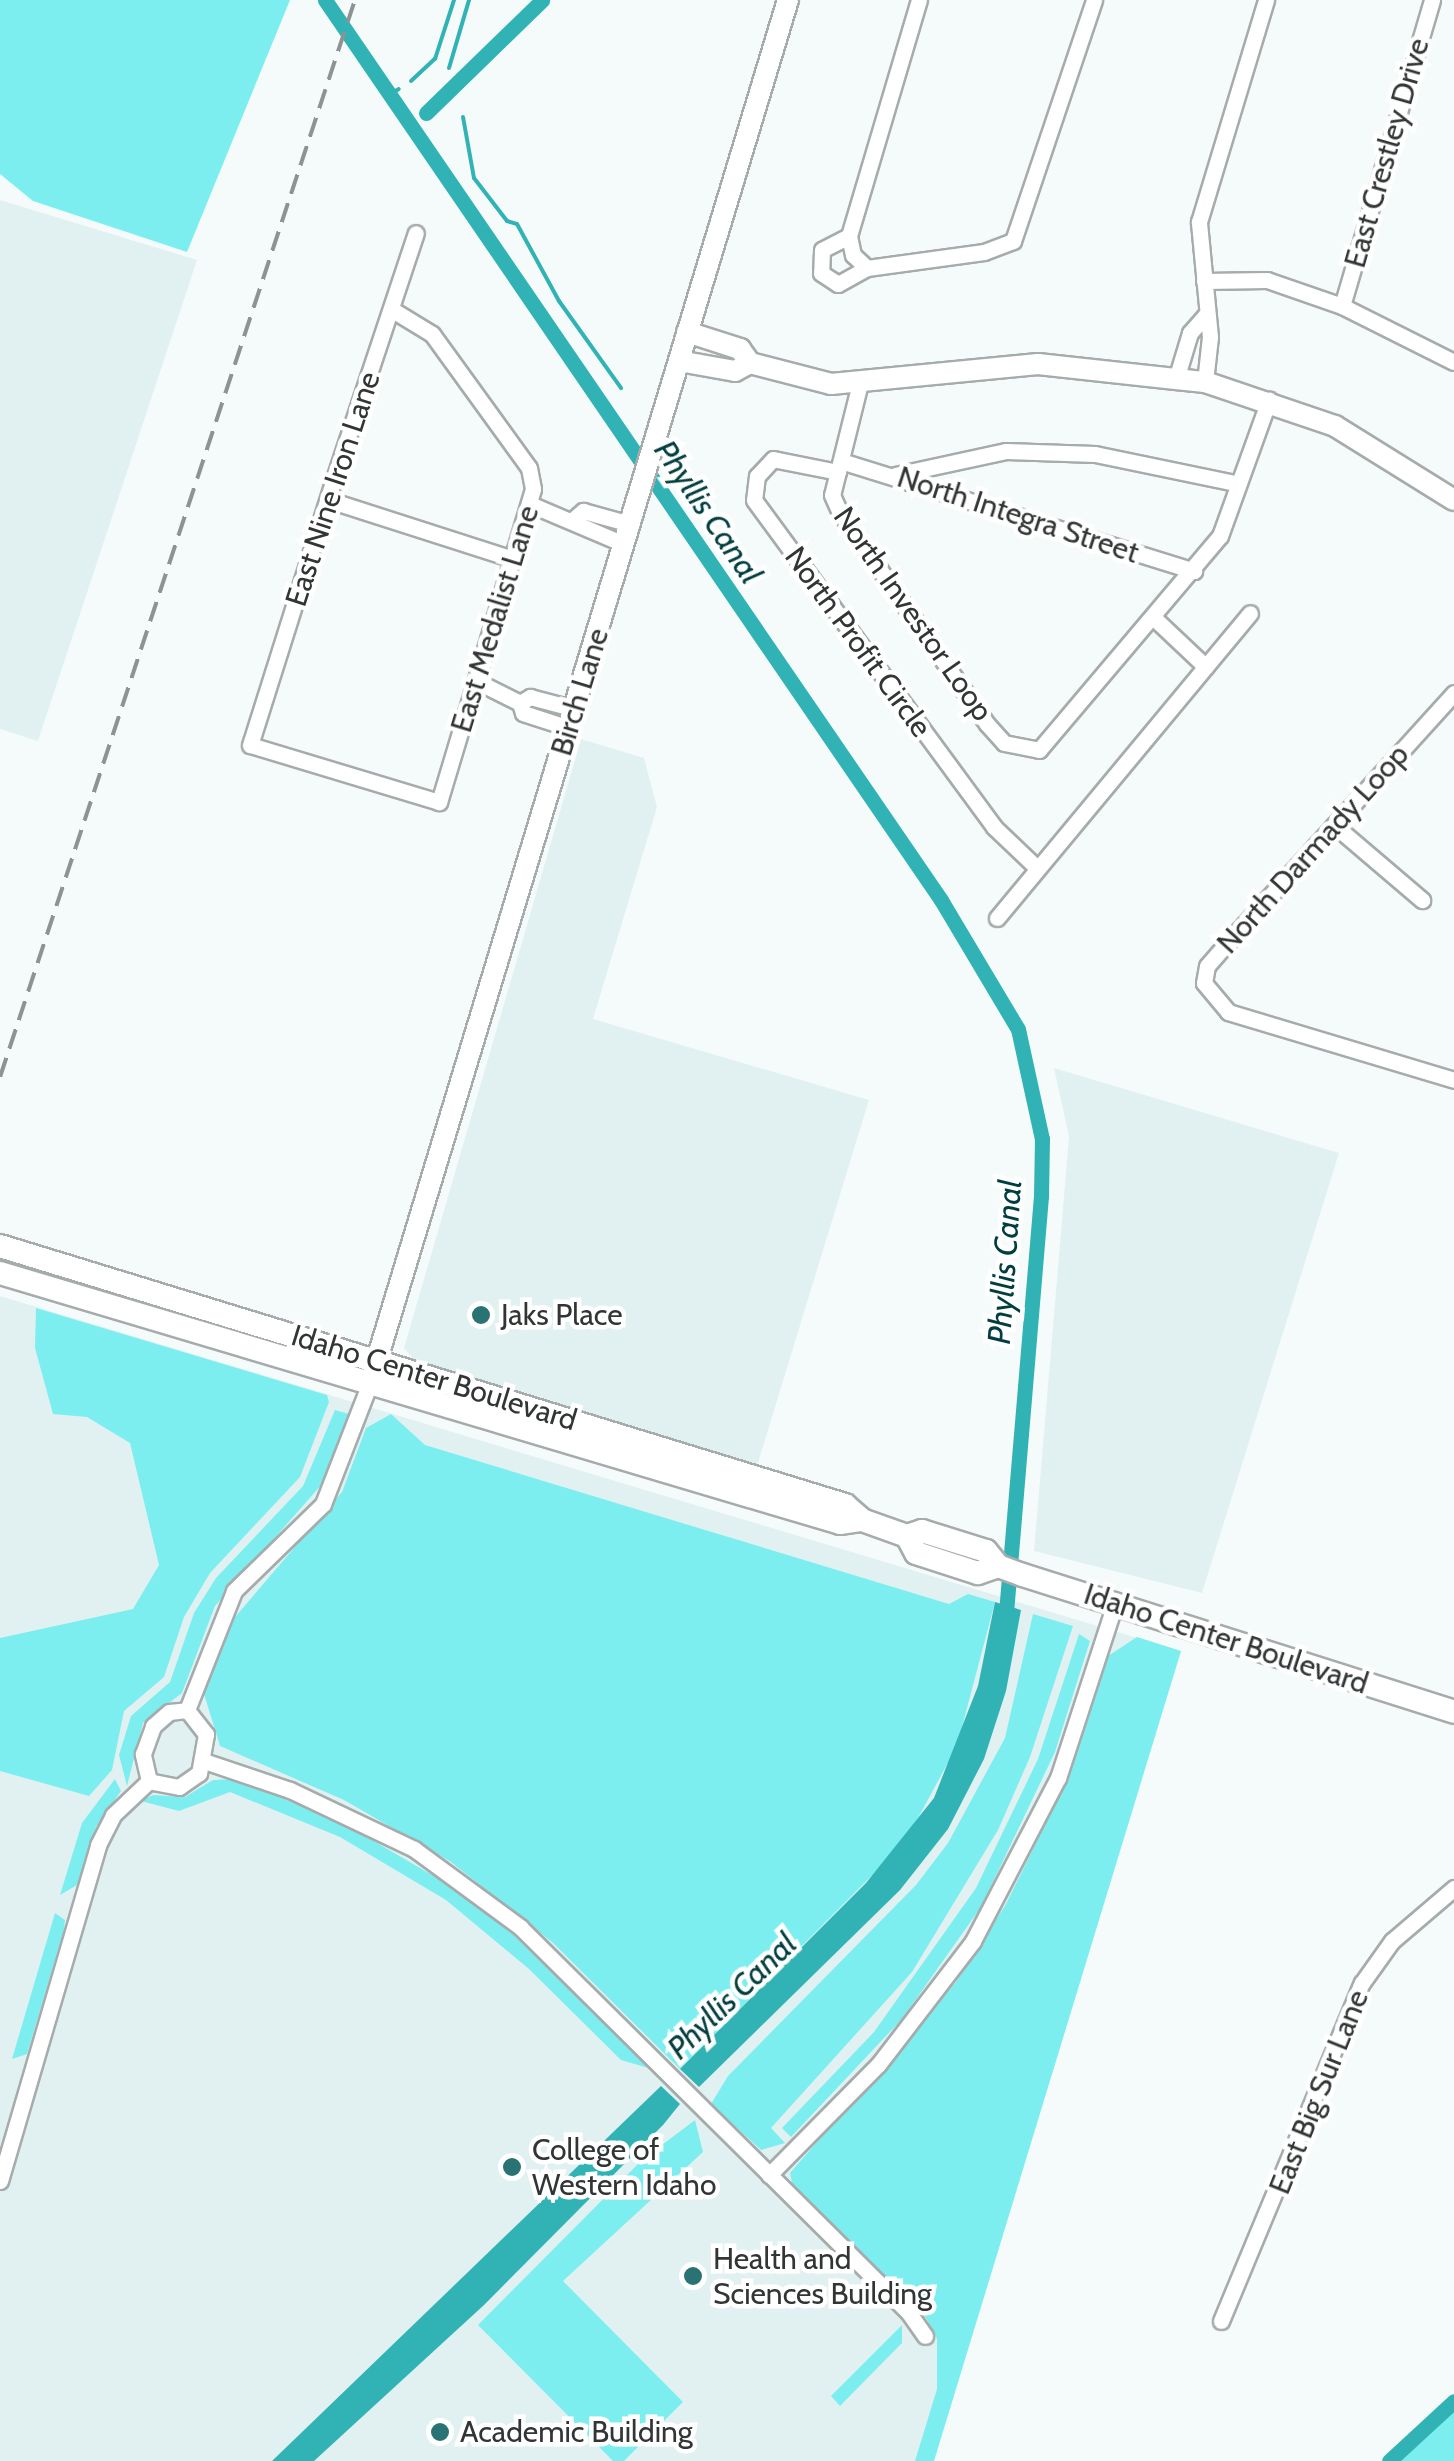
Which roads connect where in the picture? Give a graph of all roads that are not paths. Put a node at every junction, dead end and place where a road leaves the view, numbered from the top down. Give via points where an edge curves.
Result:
1 (788, 0) edge
2 (919, 0) edge
3 (1094, 0) edge
4 (1266, 0) edge
5 (1432, 0) edge
6 (416, 233) dead end
7 (848, 236) junction
8 (867, 268) junction
9 (1204, 281) junction
10 (1342, 306) junction
11 (391, 309) junction
12 (1205, 316) junction
13 (687, 332) junction
14 (679, 361) junction
15 (1454, 362) edge
16 (750, 364) junction
17 (1177, 376) junction
18 (1205, 382) junction
19 (860, 383) junction
20 (1269, 400) junction
21 (840, 466) junction
22 (892, 476) junction
23 (1235, 483) junction
24 (329, 500) junction
25 (1454, 500) edge
26 (532, 504) junction
27 (627, 534) junction
28 (516, 560) junction
29 (1194, 571) junction
30 (1250, 613) dead end
31 (1154, 618) junction
32 (1206, 667) junction
33 (478, 682) junction
34 (1454, 693) edge
35 (572, 719) junction
36 (439, 802) joint
37 (1334, 825) junction
38 (1037, 868) junction
39 (1422, 900) dead end
40 (996, 918) dead end
41 (1454, 1080) edge
42 (0, 1246) edge
43 (0, 1273) edge
44 (378, 1359) junction
45 (370, 1383) junction
46 (862, 1520) junction
47 (1115, 1604) junction
48 (187, 1710) junction
49 (1454, 1712) edge
50 (204, 1761) junction
51 (149, 1781) junction
52 (1454, 1888) edge
53 (769, 2175) junction
54 (0, 2181) edge
55 (1222, 2321) dead end
56 (925, 2336) dead end

1 - 13 street, Birch Lane
2 - 7 street
3 - 8 street via 1014,241 968,255
4 - 9 street via 1200,222
5 - 10 street, East Crestley Drive
6 - 11 street, East Nine Iron Lane
7 - 8 street via 853,255
7 - 8 street via 822,250 824,279 845,282
9 - 10 street via 1267,280
9 - 12 street
10 - 15 street
11 - 24 street, East Nine Iron Lane
11 - 26 street, East Medalist Lane via 432,334 529,468
12 - 17 street via 1190,333
12 - 18 street
13 - 14 street, Birch Lane
13 - 16 street via 740,349
14 - 16 street via 735,372
14 - 27 street, Birch Lane
16 - 19 street via 832,384
17 - 18 street
17 - 19 street via 1038,364
18 - 20 street
19 - 21 street, North Investor Loop
20 - 23 street, North Investor Loop
20 - 25 street via 1385,453
21 - 22 street, North Integra Street
21 - 31 street, North Investor Loop via 832,495 839,511 1004,743 1039,750 1056,737
21 - 38 street, North Profit Circle via 772,459 757,476 754,500 994,827
22 - 23 street via 1006,452 1042,452 1140,460
22 - 29 street, North Integra Street
23 - 29 street, North Investor Loop via 1220,536
24 - 28 street
24 - 36 street, East Nine Iron Lane via 250,745
26 - 27 street via 575,518 578,528
26 - 28 street, East Medalist Lane
27 - 35 street, Birch Lane
28 - 33 street, East Medalist Lane
29 - 31 street, North Investor Loop
30 - 32 street
31 - 32 street
32 - 38 street
33 - 35 street via 520,702 524,714
33 - 36 street, East Medalist Lane
34 - 37 street, North Darmady Loop
35 - 44 street, Birch Lane
37 - 39 street
37 - 41 street, North Darmady Loop via 1208,966 1206,992 1228,1012
38 - 40 street
42 - 44 main road, Idaho Center Boulevard
43 - 45 main road, Idaho Center Boulevard
44 - 45 street, Birch Lane
44 - 46 main road, Idaho Center Boulevard via 845,1505
45 - 46 main road, Idaho Center Boulevard via 840,1524
45 - 48 street via 323,1504 234,1591
46 - 47 main road, Idaho Center Boulevard via 986,1550 998,1566
47 - 49 main road, Idaho Center Boulevard
47 - 53 street via 1058,1778 973,1941 878,2065
48 - 50 street via 206,1734
48 - 51 street via 169,1712 153,1726 143,1754
50 - 51 street via 179,1787
50 - 53 street via 290,1790 414,1849 520,1927
51 - 54 street via 114,1814 98,1846
52 - 55 street, East Big Sur Lane via 1392,1941 1362,1983 1262,2236 1238,2268
53 - 56 street

